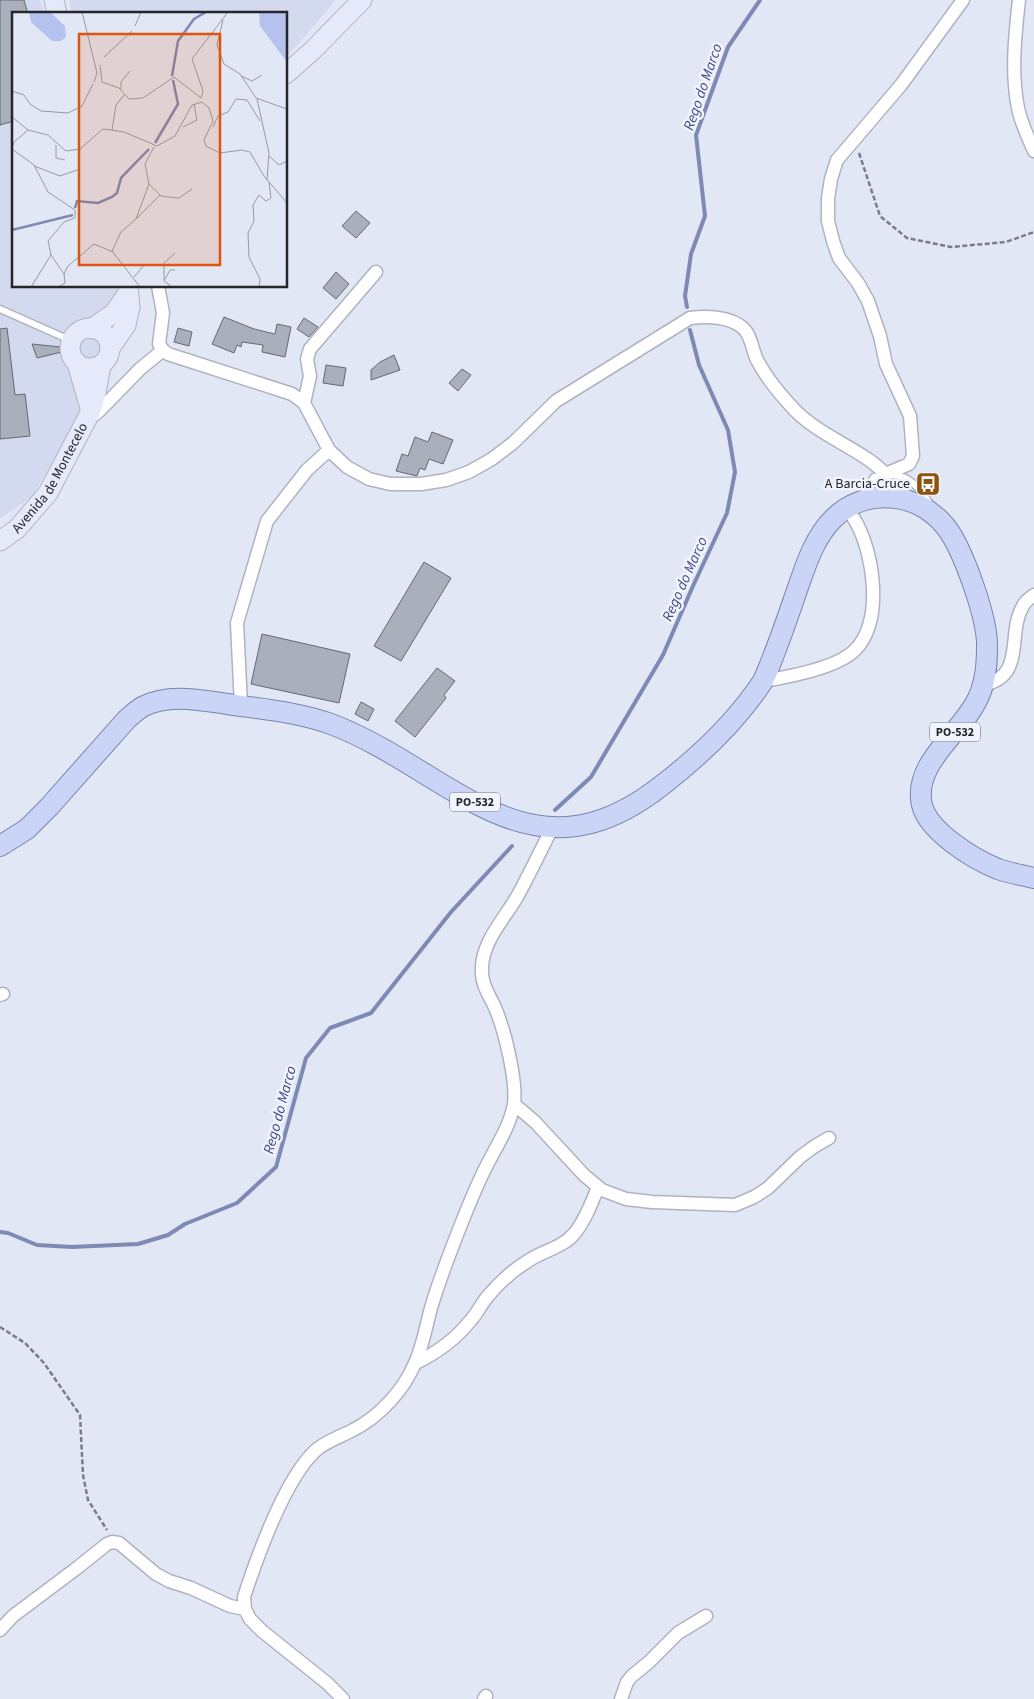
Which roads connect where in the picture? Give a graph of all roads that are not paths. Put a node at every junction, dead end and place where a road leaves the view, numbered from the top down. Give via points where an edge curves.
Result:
1 (362, 0) edge
2 (964, 0) edge
3 (1019, 0) edge
4 (288, 72) edge
5 (1034, 151) edge
6 (376, 272) dead end
7 (158, 288) edge
8 (128, 290) edge
9 (0, 309) edge
10 (91, 329) junction
11 (72, 341) junction
12 (110, 348) junction
13 (163, 350) junction
14 (77, 363) junction
15 (101, 365) junction
16 (304, 403) junction
17 (88, 414) junction
18 (329, 450) junction
19 (886, 474) junction
20 (852, 505) junction
21 (946, 526) junction
22 (0, 541) edge
23 (1034, 595) edge
24 (763, 681) junction
25 (983, 684) junction
26 (240, 706) junction
27 (552, 828) junction
28 (0, 846) edge
29 (1034, 878) edge
30 (514, 1104) junction
31 (829, 1138) dead end
32 (598, 1187) junction
33 (416, 1363) junction
34 (245, 1609) junction
35 (706, 1616) dead end
36 (0, 1630) edge
37 (343, 1699) edge
38 (621, 1699) edge

1 - 4 street
2 - 19 street via 901,85 837,160 831,179 828,221 839,258 868,301 886,364 910,416 913,456 909,464
3 - 5 street via 1014,81 1018,109
6 - 16 street via 310,349 307,359 310,376
7 - 13 street via 163,313 159,344
8 - 10 street via 114,313
8 - 12 street via 130,307 126,325
9 - 11 lane
10 - 11 street via 81,331
10 - 12 street via 106,336
11 - 14 street via 71,353
12 - 15 street
13 - 16 street via 286,392
13 - 17 street via 99,411
14 - 15 street via 88,368
14 - 17 street, Avenida de Montecelo
15 - 17 street, Avenida de Montecelo
16 - 18 street
17 - 22 street, Avenida de Montecelo via 48,493 17,529
18 - 19 street via 369,479 390,484 421,484 469,472 513,443 556,401 690,318 700,317 729,320 744,328 760,366 793,408 811,425 870,460
18 - 26 street via 306,470 267,521 237,623
19 - 20 lane via 874,477
19 - 21 lane via 905,476
20 - 21 main road, PO-532 via 871,497 901,499 919,506
20 - 24 main road, PO-532 via 832,519 820,536
20 - 24 street via 865,544 874,589 873,614 866,633 856,648 834,662 790,677
21 - 25 main road, PO-532 via 966,566 984,619 988,642
23 - 25 street via 1024,603 1019,613 1007,672 995,682
24 - 27 main road, PO-532 via 736,718 702,753 643,800 587,825
25 - 29 main road, PO-532 via 966,719 926,770 922,782 922,804 934,826 977,859 998,869
26 - 27 main road, PO-532 via 329,724 358,736 495,813 517,822
26 - 28 main road, PO-532 via 174,698 142,708 127,719 27,829
27 - 30 street via 517,896 489,940 482,964 484,986 497,1011 507,1048
30 - 32 street
30 - 33 street via 442,1274
31 - 32 street via 800,1157 768,1188 735,1205 626,1199
32 - 33 street via 574,1234 510,1275 488,1296 470,1322 432,1355
33 - 34 street via 393,1398 372,1419 328,1442 306,1461 287,1492 253,1572 244,1597
34 - 36 street via 169,1581 112,1542 13,1616
34 - 37 street via 262,1631
35 - 38 street via 678,1632 632,1676

